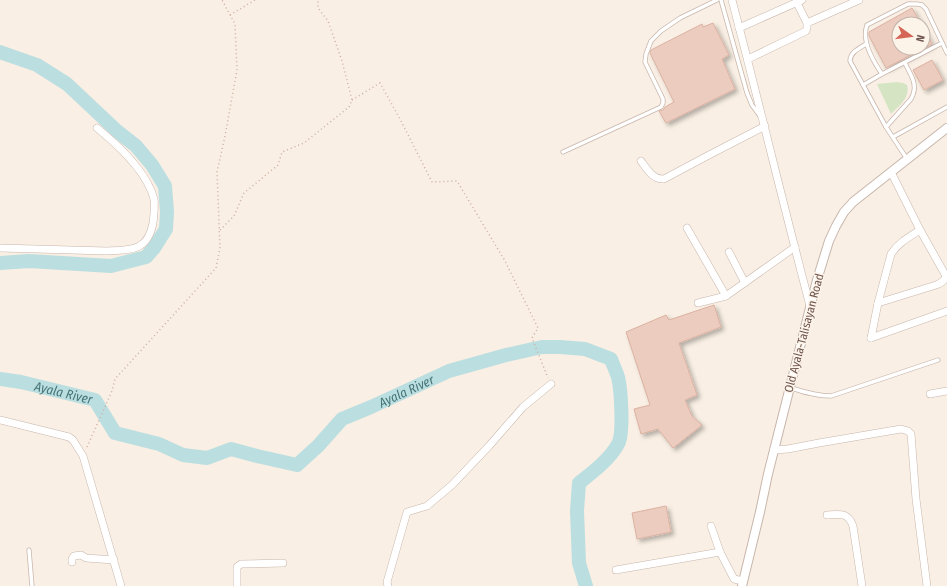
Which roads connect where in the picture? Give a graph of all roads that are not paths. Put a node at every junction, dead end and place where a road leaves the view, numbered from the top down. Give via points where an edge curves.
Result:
1 (717, 0) edge
2 (721, 0) edge
3 (732, 0) edge
4 (859, 0) edge
5 (799, 1) edge
6 (806, 23) junction
7 (739, 28) junction
8 (942, 43) junction
9 (866, 44) junction
10 (947, 53) edge
11 (748, 59) junction
12 (905, 63) junction
13 (882, 74) junction
14 (863, 85) junction
15 (947, 107) edge
16 (764, 124) junction
17 (886, 127) junction
18 (97, 128) dead end
19 (947, 128) edge
20 (893, 137) junction
21 (563, 152) dead end
22 (907, 159) junction
23 (641, 161) dead end
24 (891, 172) junction
25 (687, 228) dead end
26 (920, 230) junction
27 (0, 248) edge
28 (795, 248) junction
29 (729, 252) dead end
30 (745, 283) junction
31 (726, 296) junction
32 (698, 303) dead end
33 (878, 303) junction
34 (810, 306) junction
35 (947, 311) edge
36 (938, 360) dead end
37 (551, 384) road end
38 (790, 387) junction
39 (947, 391) edge
40 (930, 394) dead end
41 (0, 420) edge
42 (774, 450) junction
43 (827, 515) dead end
44 (711, 526) dead end
45 (29, 550) dead end
46 (720, 552) junction
47 (114, 560) junction
48 (72, 562) dead end
49 (283, 563) dead end
50 (616, 570) dead end
51 (743, 583) edge
52 (32, 586) edge
53 (121, 586) edge
54 (237, 586) edge
55 (388, 586) edge
56 (862, 586) edge
57 (927, 586) edge

1 - 21 lane via 680,18 651,41 645,62 663,99 661,106
2 - 16 lane via 747,93
3 - 7 street
4 - 6 street
5 - 6 street
5 - 7 street
6 - 11 street via 806,31
7 - 11 street
8 - 9 lane via 926,9 922,5 908,4 867,25
8 - 10 lane
8 - 12 lane
9 - 13 lane
9 - 14 lane via 850,57
11 - 16 street
12 - 13 lane
12 - 17 lane via 914,83 914,94
13 - 14 lane
14 - 17 lane
15 - 20 lane
16 - 23 street via 664,179 660,180 653,176
16 - 28 street
17 - 20 lane
18 - 27 street via 131,161 151,191 154,214 147,241 135,248 107,251
19 - 22 street, Old Ayala-Talisayan Road
20 - 22 lane
22 - 24 street, Old Ayala-Talisayan Road
24 - 26 street
24 - 34 street, Old Ayala-Talisayan Road via 844,212 829,241
25 - 31 street
26 - 33 street via 901,242 891,254
26 - 33 street via 946,279 936,285
28 - 30 street
28 - 34 street
29 - 30 street
30 - 31 street
31 - 32 street
33 - 35 street via 871,338
34 - 38 street, Old Ayala-Talisayan Road
36 - 38 lane via 831,396
37 - 55 street via 523,407 452,485 427,506 407,512
38 - 42 street, Old Ayala-Talisayan Road
39 - 40 street
41 - 47 street via 73,440 83,456
42 - 51 street, Old Ayala-Talisayan Road
42 - 57 street via 901,429 908,431 911,434
43 - 56 street via 843,514 851,521
44 - 46 street
45 - 52 lane
46 - 50 street
46 - 51 street via 734,579
47 - 48 street via 86,558 81,555 74,556
47 - 53 street
49 - 54 street via 241,564 237,567

